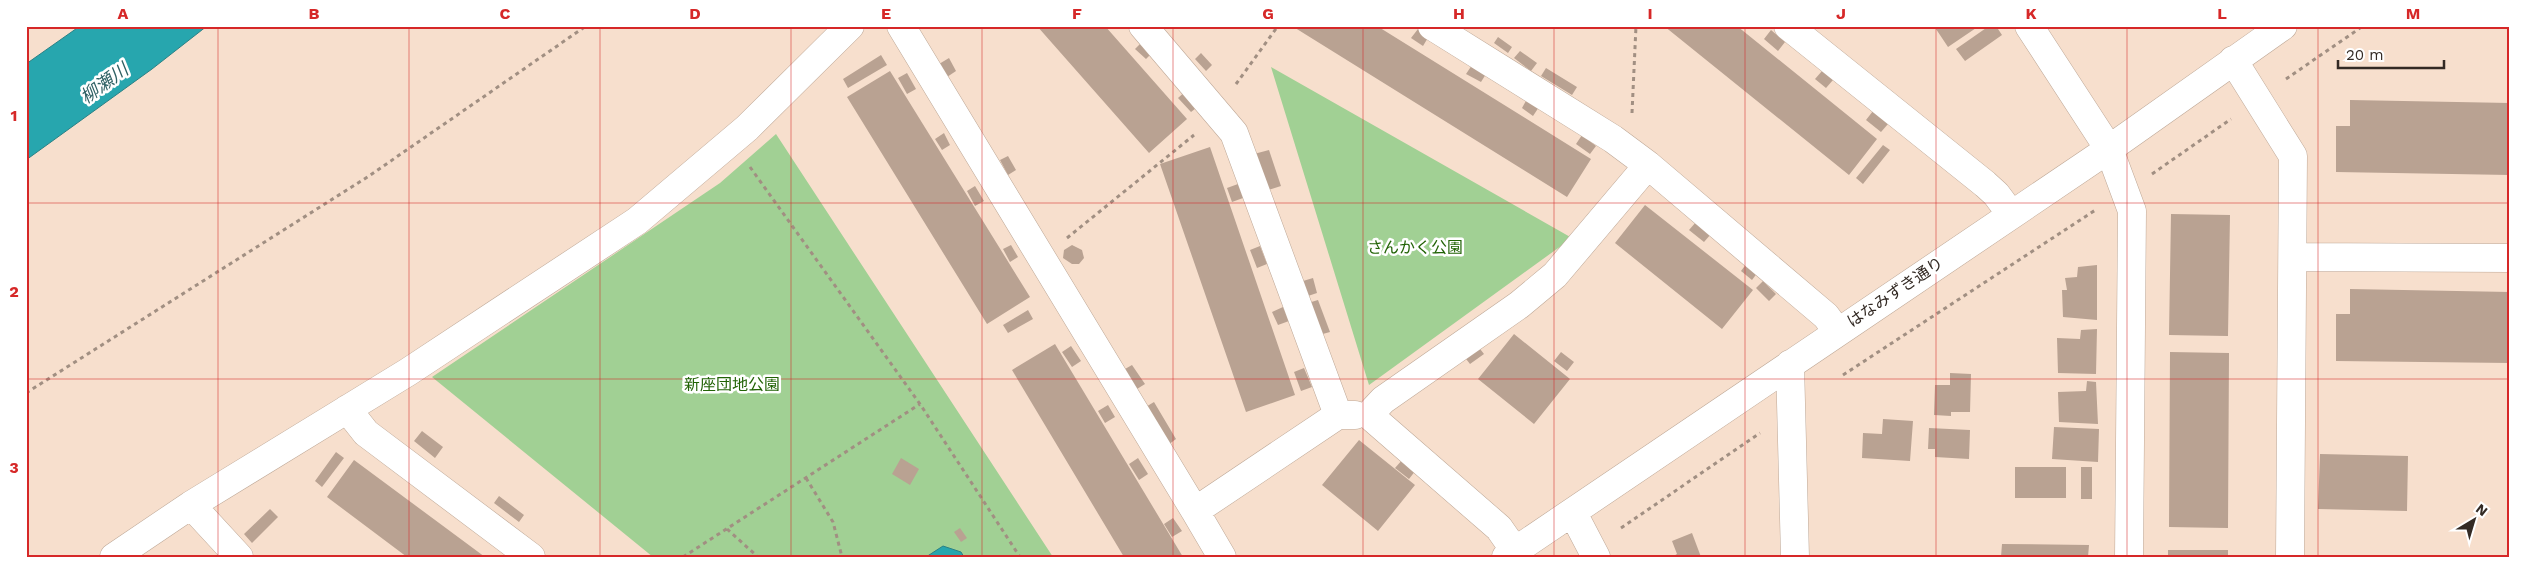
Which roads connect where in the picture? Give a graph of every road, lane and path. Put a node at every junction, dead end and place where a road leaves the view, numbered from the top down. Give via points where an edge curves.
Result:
1 (586, 26) edge
2 (850, 26) edge
3 (902, 26) edge
4 (1143, 26) edge
5 (1278, 26) edge
6 (1432, 26) edge
7 (1636, 26) edge
8 (1788, 26) edge
9 (2030, 26) edge
10 (2283, 26) edge
11 (2363, 26) edge
12 (2233, 60) junction
13 (2286, 79) dead end
14 (1216, 112) junction
15 (2237, 115) dead end
16 (1613, 139) junction
17 (2109, 149) junction
18 (1648, 165) junction
19 (744, 166) dead end
20 (2152, 174) dead end
21 (2099, 207) dead end
22 (2011, 214) junction
23 (2292, 257) junction
24 (1042, 258) junction
25 (2510, 258) edge
26 (1837, 331) junction
27 (1790, 364) junction
28 (1844, 375) dead end
29 (26, 393) edge
30 (920, 404) junction
31 (347, 409) junction
32 (1369, 415) junction
33 (1338, 416) junction
34 (1768, 427) dead end
35 (806, 478) junction
36 (191, 505) junction
37 (1194, 512) junction
38 (1573, 513) junction
39 (1621, 528) dead end
40 (727, 529) junction
41 (1511, 554) edge
42 (114, 557) edge
43 (239, 557) edge
44 (531, 557) edge
45 (683, 557) edge
46 (758, 557) edge
47 (842, 557) edge
48 (1020, 557) edge
49 (1222, 557) edge
50 (1596, 557) edge
51 (1794, 557) edge
52 (2129, 557) edge
53 (2290, 557) edge

1 - 29 path via 369,176
2 - 31 street via 746,128 637,221
3 - 24 street
4 - 14 street
5 - 14 path
6 - 16 street
7 - 16 path via 1634,110
8 - 22 street via 1985,184
9 - 17 street
10 - 12 street, はなみずき通り
11 - 13 path
12 - 17 street, はなみずき通り
12 - 23 street via 2293,156
14 - 24 path via 1204,127
14 - 33 street via 1234,133
15 - 20 path
16 - 18 street
17 - 22 street, はなみずき通り
17 - 52 street via 2132,211
18 - 26 street via 1820,312
18 - 32 street via 1555,275 1519,305 1383,400
19 - 30 path via 747,164
21 - 28 path
22 - 26 street, はなみずき通り
23 - 25 street
23 - 53 street
24 - 37 street
26 - 27 street, はなみずき通り
27 - 38 street, はなみずき通り
27 - 51 street
30 - 35 path
30 - 48 path
31 - 36 street
31 - 44 street via 366,433
32 - 33 street
32 - 41 street via 1499,528
33 - 37 street
34 - 39 path
35 - 40 path
35 - 47 path via 833,522
36 - 42 street
36 - 43 street
37 - 49 street
38 - 41 street, はなみずき通り
38 - 50 street
40 - 45 path
40 - 46 path

